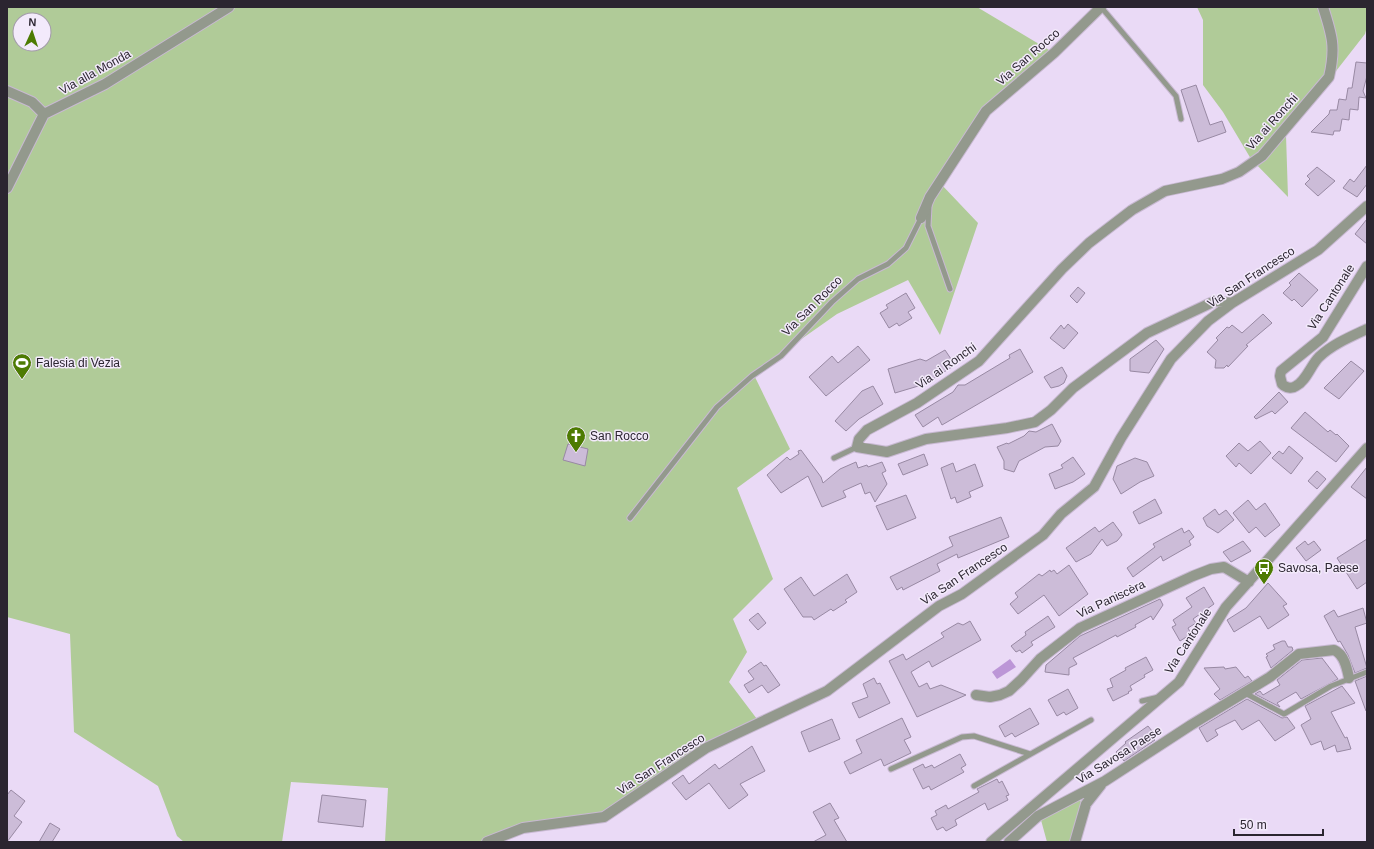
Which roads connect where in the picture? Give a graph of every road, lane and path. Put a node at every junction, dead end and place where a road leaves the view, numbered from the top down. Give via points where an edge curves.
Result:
1 (229, 7) edge
2 (1101, 7) edge
3 (1323, 7) edge
4 (7, 91) edge
5 (44, 114) junction
6 (1181, 119) dead end
7 (7, 188) edge
8 (930, 197) junction
9 (1367, 206) edge
10 (921, 218) joint
11 (1367, 266) edge
12 (950, 289) dead end
13 (1232, 303) junction
14 (1367, 329) edge
15 (858, 447) junction
16 (1367, 448) edge
17 (834, 458) dead end
18 (630, 518) dead end
19 (1249, 582) junction
20 (1367, 672) edge
21 (1350, 678) junction
22 (1245, 693) junction
23 (976, 695) dead end
24 (1163, 695) junction
25 (1142, 701) dead end
26 (1091, 720) dead end
27 (1030, 754) junction
28 (891, 769) dead end
29 (1105, 781) junction
30 (974, 786) dead end
31 (487, 842) edge
32 (991, 842) edge
33 (1009, 842) edge
34 (1075, 842) edge

1 - 5 street, Via alla Monda via 105,84
2 - 6 lane via 1176,96
2 - 8 street, Via San Rocco via 1054,52 986,110
3 - 15 street, Via ai Ronchi via 1333,40 1333,60 1329,77 1262,156 1239,172 1222,179 1165,191 1132,210 1089,243 1062,269 979,361 917,402 867,430 859,439
4 - 5 street via 32,102
5 - 7 street
8 - 10 street, Via San Rocco
8 - 12 lane via 928,226
9 - 13 street, Via San Francesco via 1318,250
10 - 18 lane, Via San Rocco via 906,248 888,264 858,279 832,302 781,356 752,376 717,407
11 - 14 street, Via Cantonale via 1323,337 1281,371 1282,384 1289,388 1300,384 1311,367 1330,348
13 - 15 street via 1215,301 1147,333 1073,388 1035,422 926,439 887,452
13 - 31 street, Via San Francesco via 1170,359 1094,487 1061,514 1043,536 962,594 939,606 826,691 706,748 604,817 523,828
15 - 17 lane
16 - 19 street, Via Cantonale
19 - 23 street, Via Paniscèra via 1224,567 1193,576 1080,628 1040,659 1009,691 990,697
19 - 24 street, Via Cantonale via 1226,607 1179,682
20 - 21 lane
21 - 22 lane via 1313,695 1284,714
21 - 22 street, Via Savosa Paese via 1339,652 1303,652
22 - 29 street, Via Savosa Paese
24 - 25 lane
24 - 32 street, Via Cantonale
26 - 27 lane
27 - 28 lane via 974,736 962,737
27 - 30 lane
29 - 33 street, Via Savosa Paese via 1038,816
29 - 34 street via 1086,804

